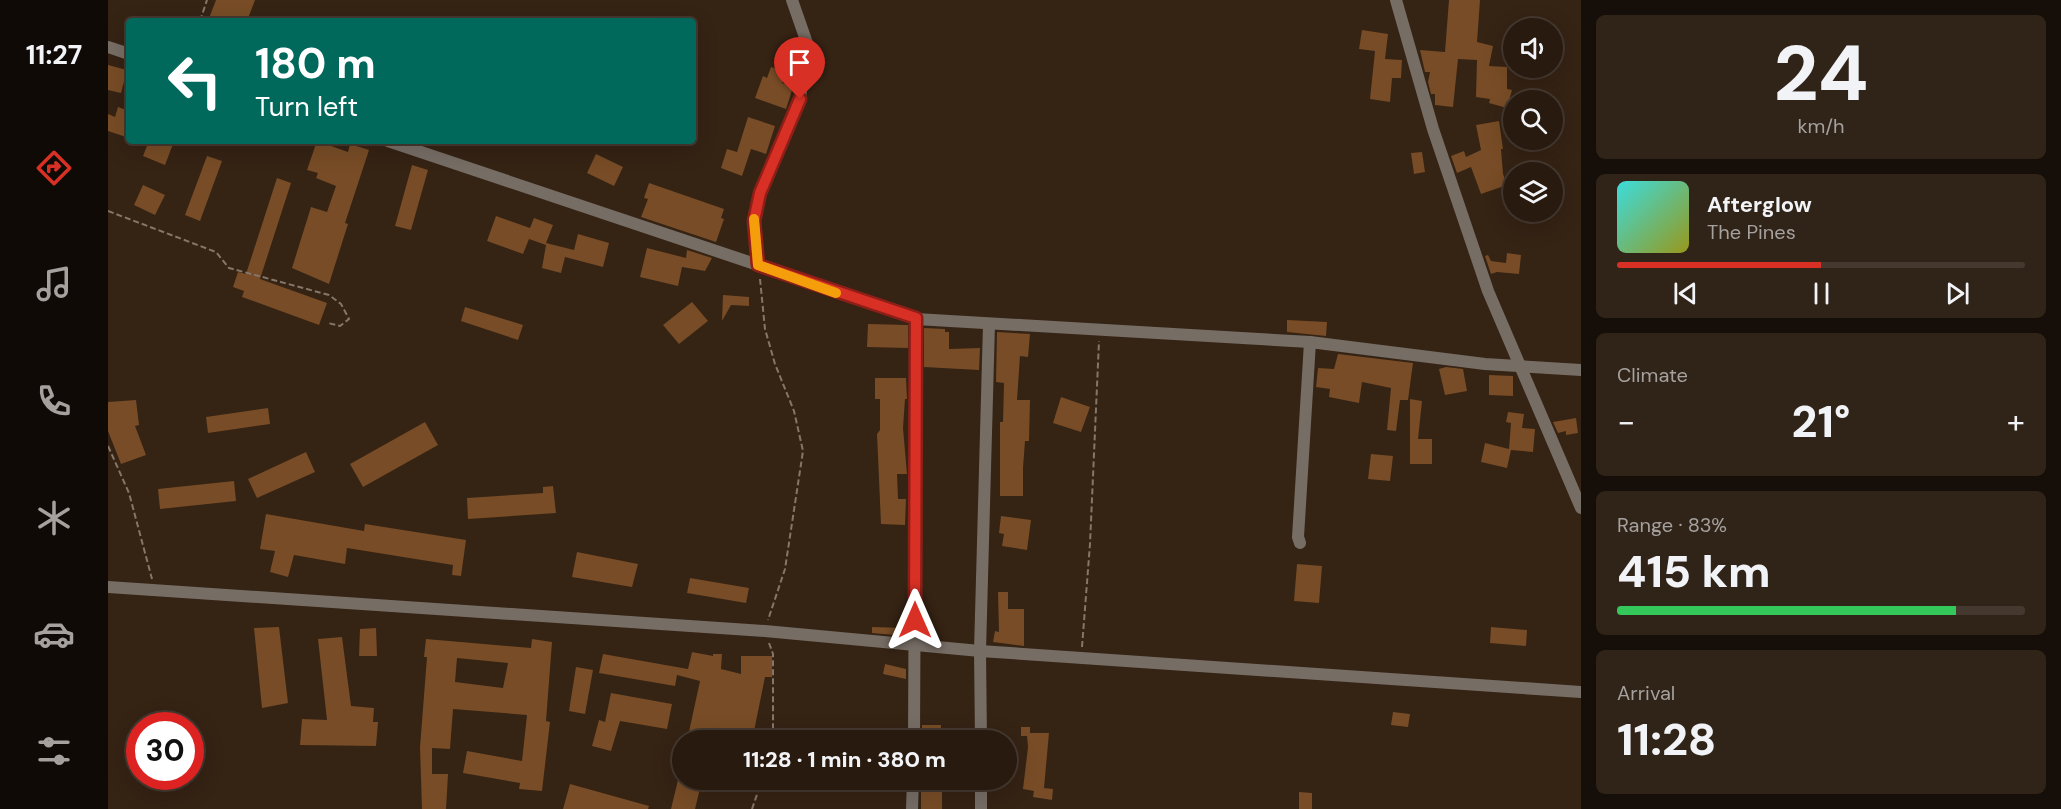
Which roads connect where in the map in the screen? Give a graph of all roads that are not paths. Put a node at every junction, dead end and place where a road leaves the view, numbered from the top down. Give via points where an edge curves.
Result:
1 (792, 0) edge
2 (1396, 0) edge
3 (108, 47) edge
4 (126, 53) edge
5 (397, 144) edge
6 (758, 265) junction
7 (916, 318) junction
8 (989, 324) junction
9 (1310, 342) junction
10 (1520, 365) junction
11 (1581, 370) edge
12 (1581, 508) edge
13 (1300, 543) dead end
14 (108, 587) edge
15 (915, 644) junction
16 (980, 651) junction
17 (1581, 692) edge
18 (914, 730) edge
19 (981, 730) edge
20 (913, 790) edge
21 (981, 790) edge
22 (912, 809) edge
23 (981, 809) edge

1 - 6 street via 807,43 800,99 760,193 754,221
2 - 10 street via 1432,129 1484,280
3 - 4 street
5 - 6 street
6 - 7 street
7 - 8 street
7 - 15 street
8 - 9 street
8 - 16 street
9 - 10 street
9 - 13 street via 1300,465
10 - 11 street
10 - 12 street
14 - 15 street
15 - 16 street
15 - 18 street
16 - 17 street
16 - 19 street
20 - 22 street
21 - 23 street

